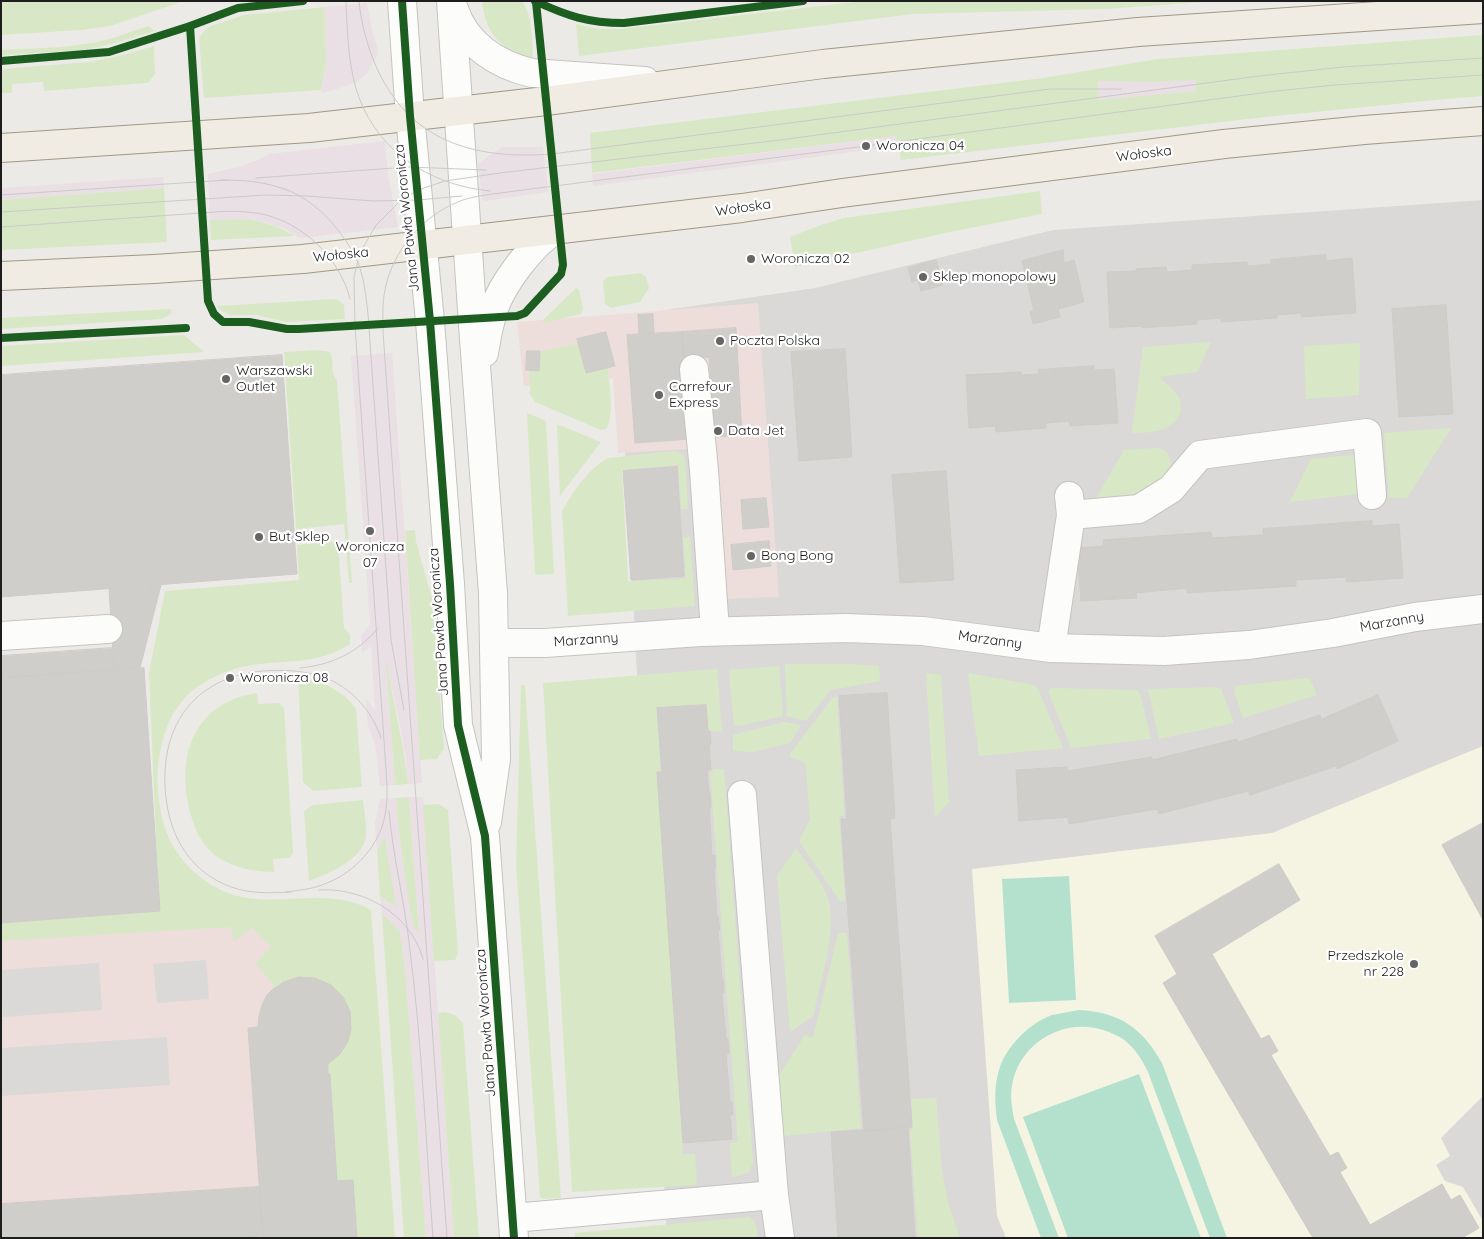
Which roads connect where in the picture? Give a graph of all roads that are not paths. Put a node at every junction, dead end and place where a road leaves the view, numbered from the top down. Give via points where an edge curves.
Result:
1 (402, 1) edge
2 (451, 1) edge
3 (1483, 9) edge
4 (674, 84) junction
5 (459, 110) junction
6 (410, 116) junction
7 (1483, 121) edge
8 (1, 148) edge
9 (554, 230) junction
10 (468, 240) junction
11 (423, 246) junction
12 (1, 276) edge
13 (694, 369) dead end
14 (478, 392) junction
15 (1372, 495) dead end
16 (1483, 609) edge
17 (108, 629) dead end
18 (715, 631) junction
19 (1, 636) edge
20 (494, 643) junction
21 (1051, 648) junction
22 (742, 795) dead end
23 (485, 836) junction
24 (774, 1195) junction
25 (513, 1228) edge
26 (780, 1238) edge

1 - 6 street, Jana Pawła Woronicza
2 - 4 street via 457,18 475,43 518,70
2 - 5 street, Jana Pawła Woronicza
3 - 4 main road via 1138,32 823,64
4 - 5 main road
5 - 6 main road
5 - 10 street, Jana Pawła Woronicza
6 - 8 main road via 308,128
6 - 11 street, Jana Pawła Woronicza
7 - 9 main road, Wołoska via 1224,144
9 - 10 main road, Wołoska
9 - 14 street via 543,238 511,276 494,309 487,329
10 - 11 main road, Wołoska
10 - 14 street, Jana Pawła Woronicza
11 - 12 main road, Wołoska via 293,260
11 - 23 street, Jana Pawła Woronicza via 458,725
13 - 18 street
14 - 20 street, Jana Pawła Woronicza
15 - 21 street via 1368,433 1200,455 1170,489 1139,509 1070,506
16 - 21 street, Marzanny via 1249,645 1164,651
17 - 19 street
18 - 20 street, Marzanny via 545,643
18 - 21 street, Marzanny via 884,629
20 - 23 street, Jana Pawła Woronicza via 496,759
22 - 24 street
23 - 25 street, Jana Pawła Woronicza
24 - 25 street
24 - 26 street

